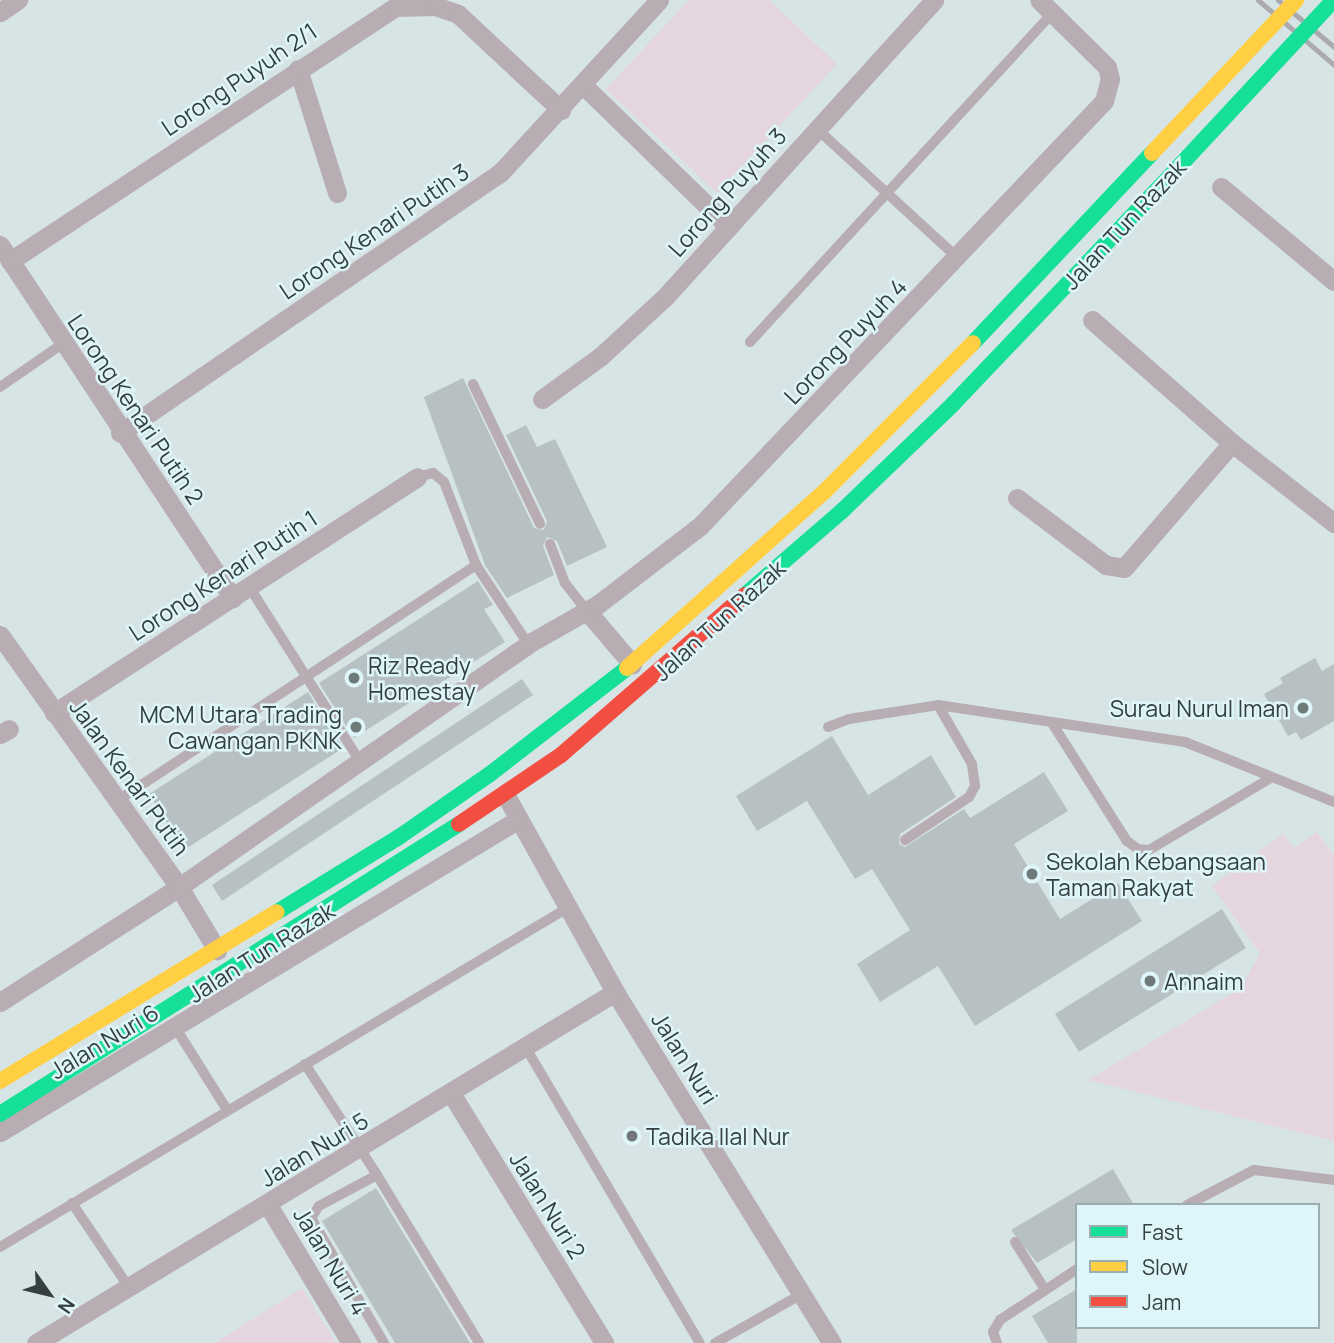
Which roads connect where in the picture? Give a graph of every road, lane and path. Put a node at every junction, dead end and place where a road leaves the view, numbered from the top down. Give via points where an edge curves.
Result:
1 (18, 0) edge
2 (659, 0) edge
3 (934, 0) edge
4 (1296, 0) edge
5 (1334, 0) edge
6 (1046, 7) edge
7 (0, 12) edge
8 (298, 69) junction
9 (584, 86) junction
10 (561, 110) junction
11 (817, 129) junction
12 (1221, 187) dead end
13 (887, 192) junction
14 (337, 193) dead end
15 (729, 227) junction
16 (5, 253) edge
17 (958, 258) junction
18 (1334, 281) edge
19 (1092, 320) dead end
20 (750, 342) dead end
21 (62, 344) junction
22 (473, 384) dead end
23 (0, 387) edge
24 (542, 399) dead end
25 (121, 433) junction
26 (1233, 443) junction
27 (417, 477) joint
28 (1017, 498) dead end
29 (1334, 523) edge
30 (540, 524) dead end
31 (550, 544) dead end
32 (475, 565) junction
33 (250, 588) junction
34 (233, 598) junction
35 (587, 611) junction
36 (0, 635) edge
37 (528, 644) junction
38 (632, 664) junction
39 (307, 677) junction
40 (938, 705) junction
41 (54, 713) junction
42 (1052, 723) junction
43 (828, 727) dead end
44 (360, 761) junction
45 (1269, 779) junction
46 (505, 794) junction
47 (117, 801) junction
48 (1334, 802) edge
49 (519, 819) junction
50 (905, 840) dead end
51 (179, 887) junction
52 (569, 907) junction
53 (217, 950) junction
54 (615, 992) junction
55 (0, 1002) edge
56 (175, 1027) junction
57 (526, 1048) junction
58 (305, 1064) junction
59 (0, 1082) edge
60 (451, 1093) junction
61 (228, 1110) junction
62 (0, 1114) edge
63 (0, 1132) edge
64 (362, 1149) junction
65 (377, 1175) junction
66 (1334, 1180) edge
67 (72, 1203) junction
68 (1191, 1203) edge
69 (268, 1205) junction
70 (1015, 1242) dead end
71 (0, 1247) edge
72 (1075, 1270) edge
73 (128, 1286) junction
74 (1044, 1288) junction
75 (803, 1294) junction
76 (36, 1343) edge
77 (351, 1343) edge
78 (384, 1343) edge
79 (478, 1343) edge
80 (604, 1343) edge
81 (700, 1343) edge
82 (715, 1343) edge
83 (832, 1343) edge
84 (997, 1343) edge

1 - 7 street
2 - 9 street, Lorong Kenari Putih 3
3 - 11 street, Lorong Puyuh 3
4 - 38 main road, Jalan Tun Razak, bridge via 904,414
5 - 46 main road, Jalan Tun Razak, bridge via 953,404 843,510 647,684
6 - 13 lane
6 - 17 street, Lorong Puyuh 4 via 1098,57 1110,79 1104,101
8 - 10 street, Lorong Puyuh 2/1 via 395,7 435,6 458,14
8 - 14 street
8 - 16 street, Lorong Puyuh 2/1
9 - 10 street, Lorong Kenari Putih 3
9 - 15 street
10 - 25 street, Lorong Kenari Putih 3 via 470,197
11 - 13 lane
11 - 15 street, Lorong Puyuh 3
12 - 18 street
13 - 17 lane
13 - 20 lane
15 - 24 street, Lorong Puyuh 3 via 632,330
16 - 21 street, Lorong Kenari Putih 2
17 - 35 street, Lorong Puyuh 4 via 701,526
19 - 26 street
21 - 23 lane
21 - 25 street, Lorong Kenari Putih 2
22 - 30 lane
25 - 34 street, Lorong Kenari Putih 2
26 - 28 street via 1124,568 1106,565
26 - 29 street
27 - 32 lane via 433,473 444,482
27 - 33 street, Lorong Kenari Putih 1
31 - 35 lane via 565,583
32 - 37 lane
32 - 39 lane
33 - 34 street, Lorong Kenari Putih 1
33 - 39 lane
34 - 41 street, Lorong Kenari Putih 1
35 - 37 street, Lorong Puyuh 4
35 - 38 street
36 - 41 street, Jalan Kenari Putih
37 - 44 street, Lorong Puyuh 4
38 - 53 main road, Jalan Tun Razak via 422,821
39 - 44 lane
39 - 47 lane
40 - 42 lane
40 - 43 lane via 862,716
40 - 50 lane via 972,764 975,786 969,797
41 - 47 street, Jalan Kenari Putih
42 - 45 lane via 1185,743
42 - 45 lane via 1127,841 1138,849 1149,850
44 - 51 street, Lorong Puyuh 4
45 - 48 lane
46 - 49 street, Jalan Nuri
46 - 62 main road, Jalan Tun Razak
47 - 51 street, Jalan Kenari Putih
49 - 52 street, Jalan Nuri
49 - 56 street, Jalan Nuri 6
51 - 53 street, Jalan Kenari Putih
51 - 55 street, Lorong Puyuh 4
52 - 54 street, Jalan Nuri
52 - 58 lane
53 - 59 main road, Jalan Tun Razak
54 - 57 street, Jalan Nuri 5
54 - 75 street, Jalan Nuri
56 - 61 lane
56 - 63 street, Jalan Nuri 6
57 - 60 street, Jalan Nuri 5
57 - 81 lane
58 - 61 lane
58 - 64 lane
60 - 64 street, Jalan Nuri 5
60 - 80 street, Jalan Nuri 2
61 - 67 lane
64 - 65 lane
64 - 69 street, Jalan Nuri 5
65 - 78 lane via 319,1206 311,1218
65 - 79 lane
66 - 68 lane via 1254,1170
67 - 71 lane
67 - 73 lane
69 - 73 street, Jalan Nuri 5
69 - 77 street, Jalan Nuri 4
70 - 74 lane
72 - 74 lane
73 - 76 street, Jalan Nuri 5
74 - 84 lane via 1000,1320 993,1332
75 - 82 lane
75 - 83 street, Jalan Nuri

